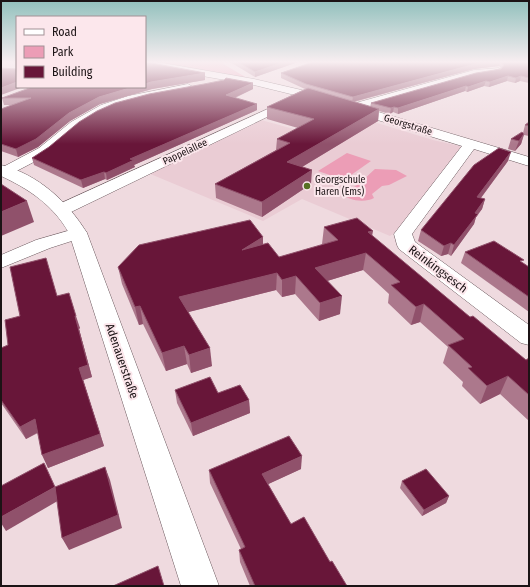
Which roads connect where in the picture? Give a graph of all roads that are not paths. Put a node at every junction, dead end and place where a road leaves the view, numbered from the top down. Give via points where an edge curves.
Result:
1 (173, 89) edge
2 (286, 89) edge
3 (417, 89) edge
4 (306, 94) junction
5 (352, 108) junction
6 (470, 145) junction
7 (529, 162) edge
8 (2, 171) edge
9 (63, 209) junction
10 (78, 233) junction
11 (1, 262) edge
12 (529, 337) edge
13 (200, 586) edge

1 - 8 street via 105,107 75,125 44,151
2 - 4 street, Georgstraße
3 - 5 street
4 - 5 street, Georgstraße
4 - 9 street, Pappelallee
5 - 6 street, Georgstraße
6 - 7 street, Georgstraße
6 - 12 street, Reinkingsesch via 403,234 406,245
8 - 9 street, Adenauerstraße via 40,190
9 - 10 street, Adenauerstraße
10 - 11 street via 43,244
10 - 13 street, Adenauerstraße

